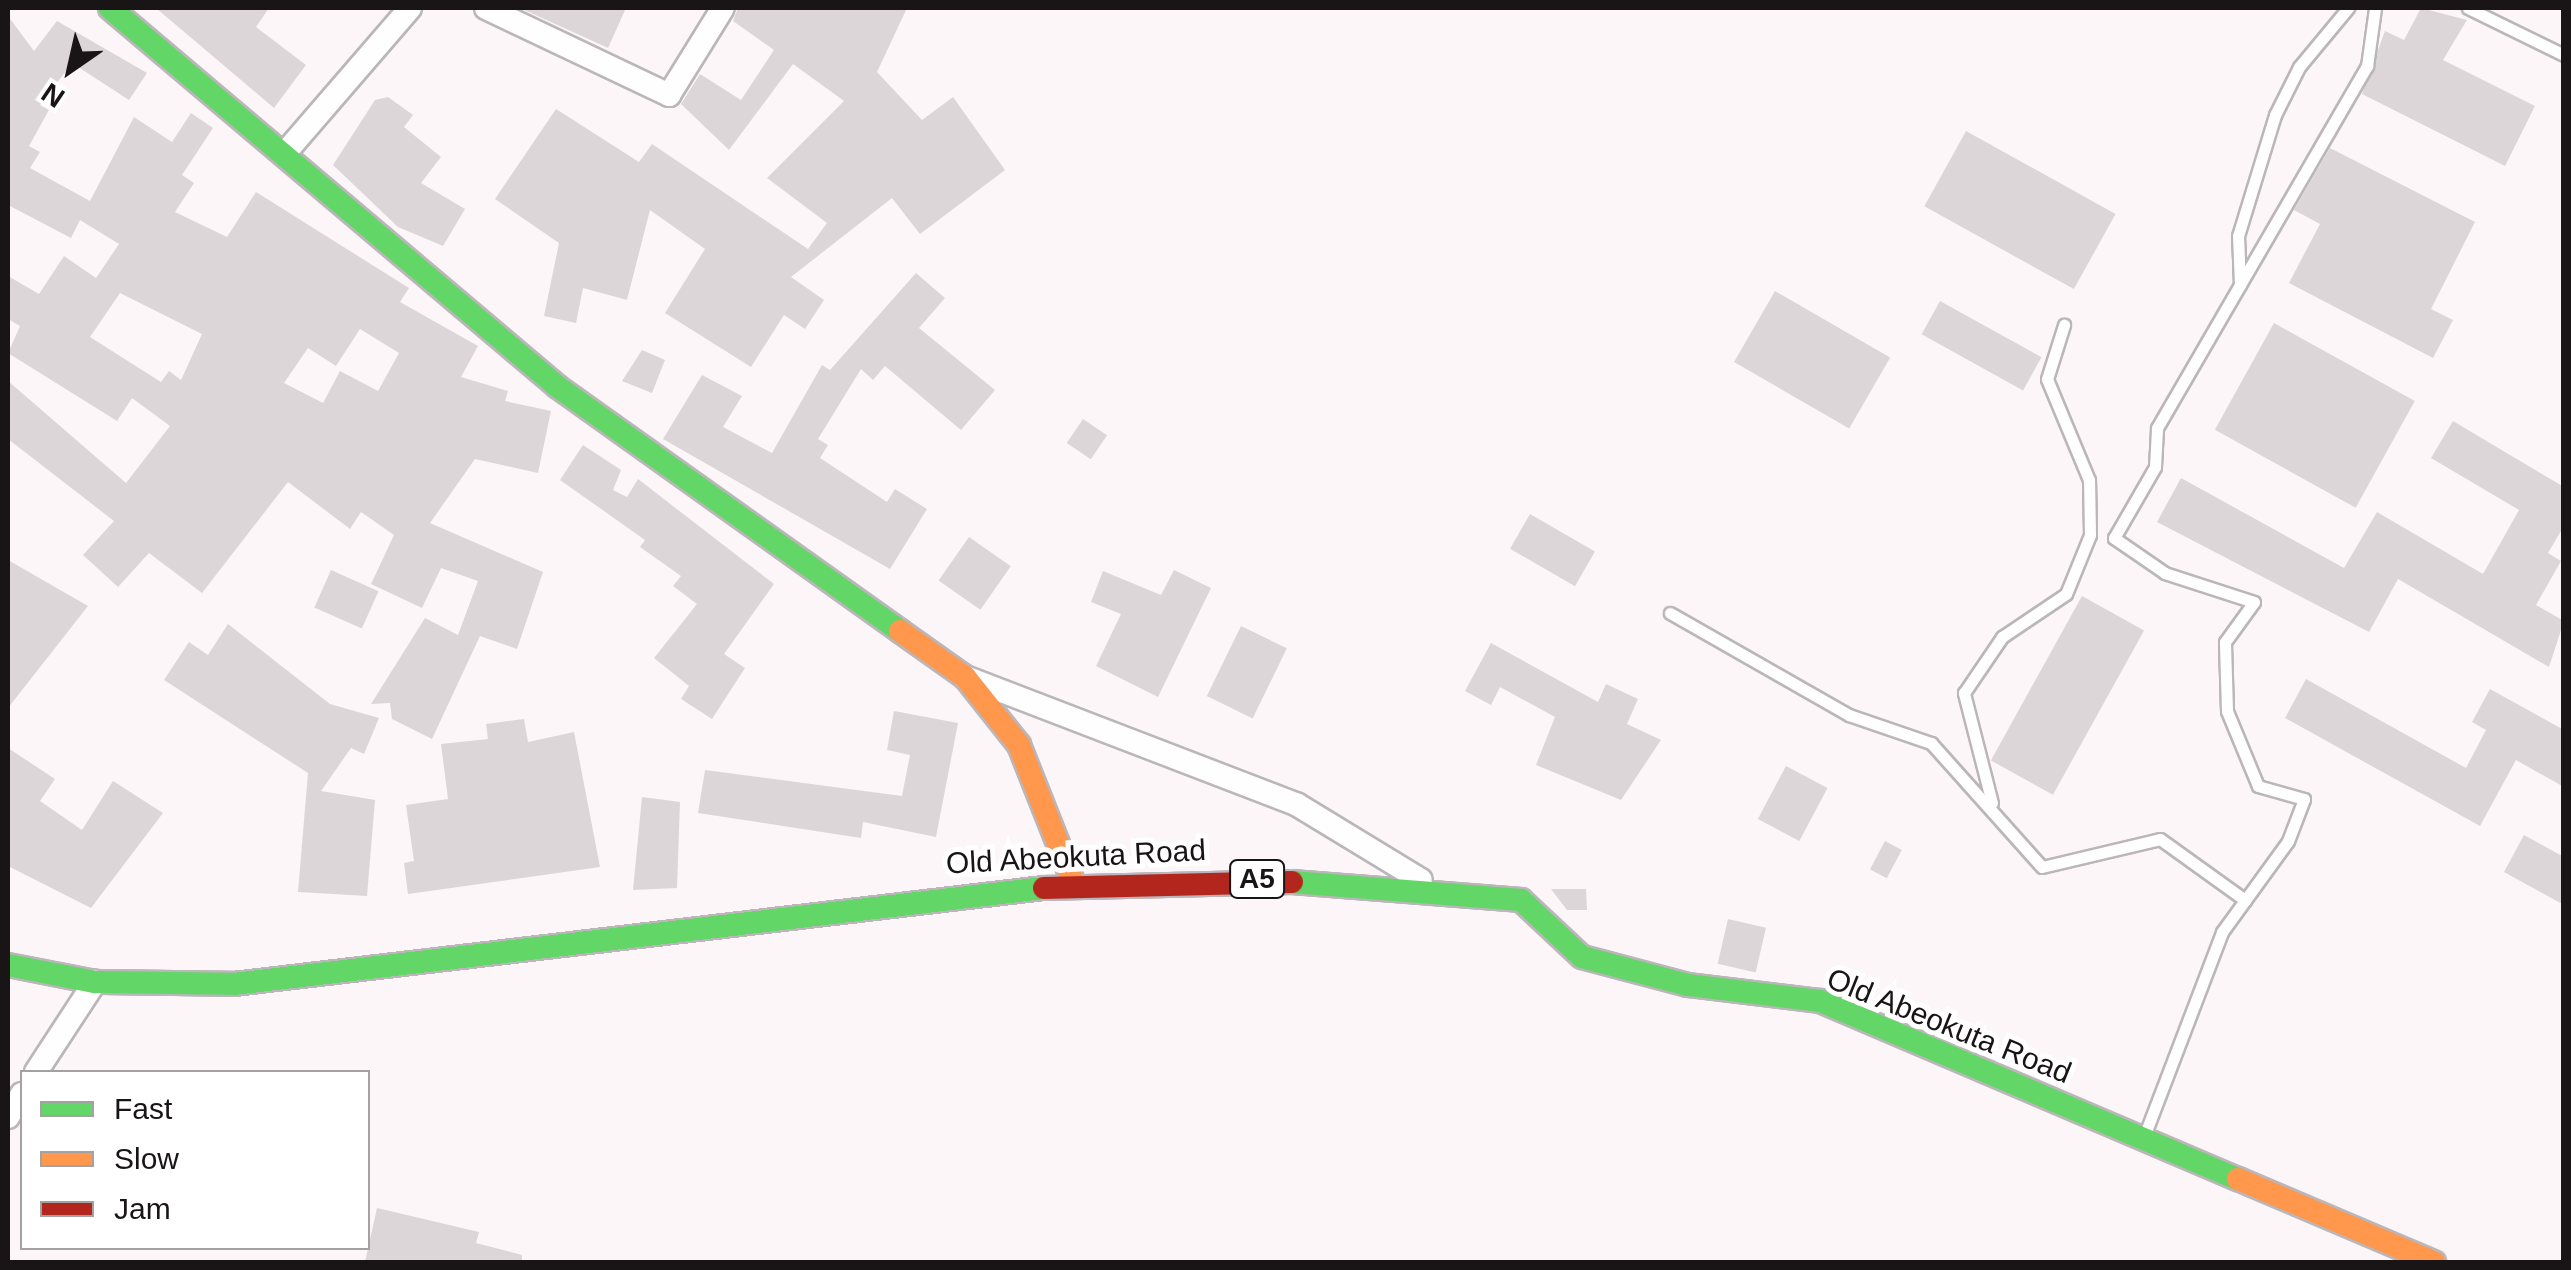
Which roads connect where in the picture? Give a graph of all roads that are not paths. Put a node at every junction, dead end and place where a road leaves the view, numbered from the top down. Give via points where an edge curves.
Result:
1 (110, 8) edge
2 (410, 8) edge
3 (486, 8) edge
4 (722, 8) edge
5 (2348, 8) edge
6 (2375, 8) edge
7 (2468, 8) edge
8 (2564, 55) edge
9 (285, 152) junction
10 (2240, 289) junction
11 (2064, 325) dead end
12 (1670, 612) dead end
13 (964, 677) junction
14 (1992, 803) junction
15 (1074, 884) junction
16 (1431, 886) junction
17 (2244, 900) junction
18 (8, 964) edge
19 (95, 982) junction
20 (37, 1070) edge
21 (2143, 1138) junction
22 (2434, 1262) edge

1 - 9 main road
2 - 9 street
3 - 4 street via 668,95
5 - 10 lane via 2299,66 2258,161 2238,236
6 - 10 lane via 2366,66
7 - 8 lane
9 - 13 main road via 558,387
10 - 17 lane via 2157,428 2154,468 2114,538 2165,573 2254,602 2226,642 2228,711 2258,786 2304,798 2288,841
11 - 14 lane via 2047,379 2089,480 2090,535 2066,594 2002,637 1964,692
12 - 14 lane via 1849,715 1930,744
13 - 15 main road via 1019,745
13 - 16 street via 1296,804
14 - 17 lane via 2042,866 2160,840
15 - 16 main road, Old Abeokuta Road / A5
15 - 19 main road, Old Abeokuta Road / A5 via 747,915 341,974
16 - 21 main road, Old Abeokuta Road / A5 via 1520,900 1582,957 1688,985 1820,1002
17 - 21 lane via 2222,932
18 - 19 main road, Old Abeokuta Road / A5
19 - 20 street
21 - 22 main road, Old Abeokuta Road / A5

